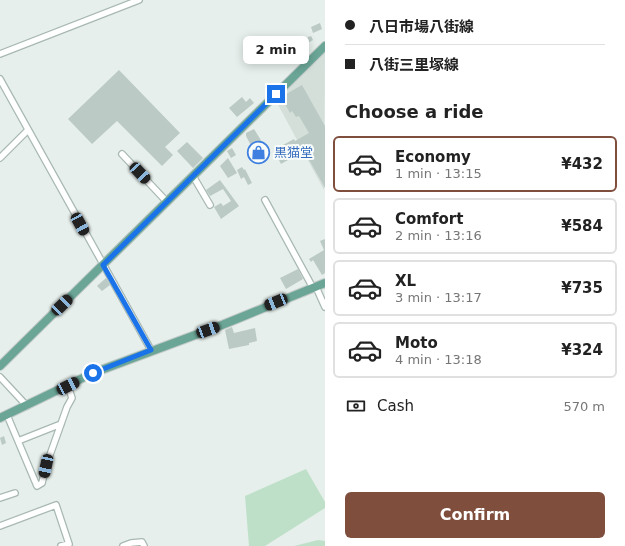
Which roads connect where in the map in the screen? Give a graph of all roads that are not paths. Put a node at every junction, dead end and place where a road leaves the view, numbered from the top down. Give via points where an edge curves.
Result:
1 (139, 0) edge
2 (325, 46) edge
3 (0, 54) edge
4 (0, 79) edge
5 (2, 88) edge
6 (28, 130) junction
7 (122, 154) dead end
8 (0, 158) edge
9 (193, 176) junction
10 (266, 200) dead end
11 (167, 202) junction
12 (210, 205) dead end
13 (103, 265) junction
14 (325, 283) edge
15 (314, 287) junction
16 (325, 307) edge
17 (151, 350) junction
18 (0, 366) edge
19 (0, 377) edge
20 (68, 386) junction
21 (27, 406) junction
22 (3, 416) edge
23 (61, 424) junction
24 (18, 441) junction
25 (15, 493) dead end
26 (0, 498) edge
27 (0, 526) edge
28 (63, 546) edge
29 (123, 546) edge
30 (144, 546) edge

1 - 3 street
2 - 9 main road
4 - 5 street
5 - 6 street
6 - 8 street
6 - 13 street
7 - 11 street
9 - 11 main road
9 - 12 street
10 - 15 street
11 - 13 main road
13 - 17 street
13 - 18 main road
14 - 15 main road
15 - 16 street
15 - 17 main road via 222,325
17 - 20 main road
19 - 21 street
20 - 21 main road
20 - 23 street via 72,398
21 - 22 main road
22 - 24 street
23 - 24 street
23 - 24 street via 42,483 37,486
25 - 26 street
27 - 28 street via 56,505 69,544
29 - 30 street via 142,542

